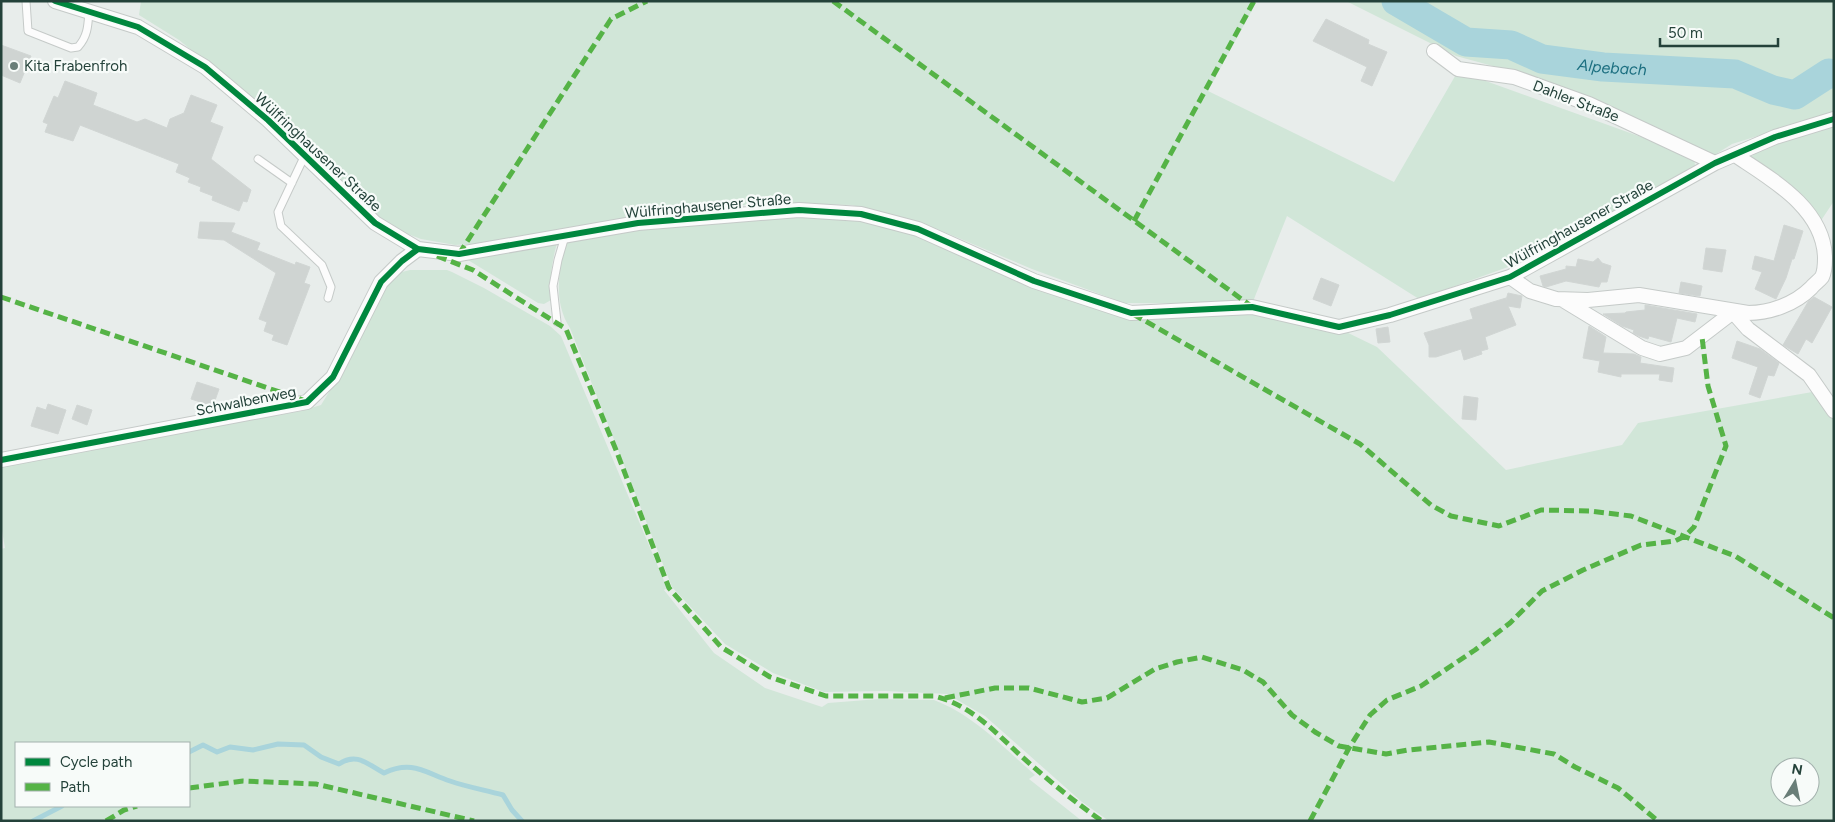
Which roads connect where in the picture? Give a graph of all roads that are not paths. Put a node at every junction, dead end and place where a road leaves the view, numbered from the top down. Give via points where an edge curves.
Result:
1 (26, 1) edge
2 (55, 1) edge
3 (89, 11) junction
4 (1434, 51) dead end
5 (1834, 119) edge
6 (304, 155) junction
7 (1735, 155) junction
8 (258, 160) dead end
9 (1715, 163) junction
10 (292, 183) junction
11 (565, 236) junction
12 (418, 249) junction
13 (1510, 277) junction
14 (328, 298) dead end
15 (1562, 300) junction
16 (1733, 312) junction
17 (557, 322) dead end
18 (1834, 411) edge
19 (1, 460) edge

1 - 3 lane via 28,30 71,48 84,41
2 - 3 street, Wülfringhausener Straße
3 - 6 street, Wülfringhausener Straße via 138,27 204,67
4 - 9 street, Dahler Straße via 1458,69 1514,77 1589,104
5 - 7 street, Wülfringhausener Straße via 1776,137
6 - 10 lane
6 - 12 street, Wülfringhausener Straße via 375,223
7 - 9 street, Wülfringhausener Straße
7 - 16 street via 1792,196 1808,213 1822,240 1825,269 1807,291 1786,304 1763,313
8 - 10 lane
9 - 13 street, Wülfringhausener Straße
10 - 14 lane via 278,212 281,226 322,265 331,287
11 - 12 street, Wülfringhausener Straße via 459,254
11 - 13 street, Wülfringhausener Straße via 638,223 799,210 861,214 918,229 1034,281 1131,313 1252,307 1338,327 1390,316
11 - 17 lane via 554,286
12 - 19 street, Schwalbenweg via 380,282 333,377 307,402
13 - 15 street via 1530,291
15 - 16 street via 1639,295
15 - 16 street via 1642,348 1660,354 1686,348
16 - 18 street via 1748,328 1809,375

